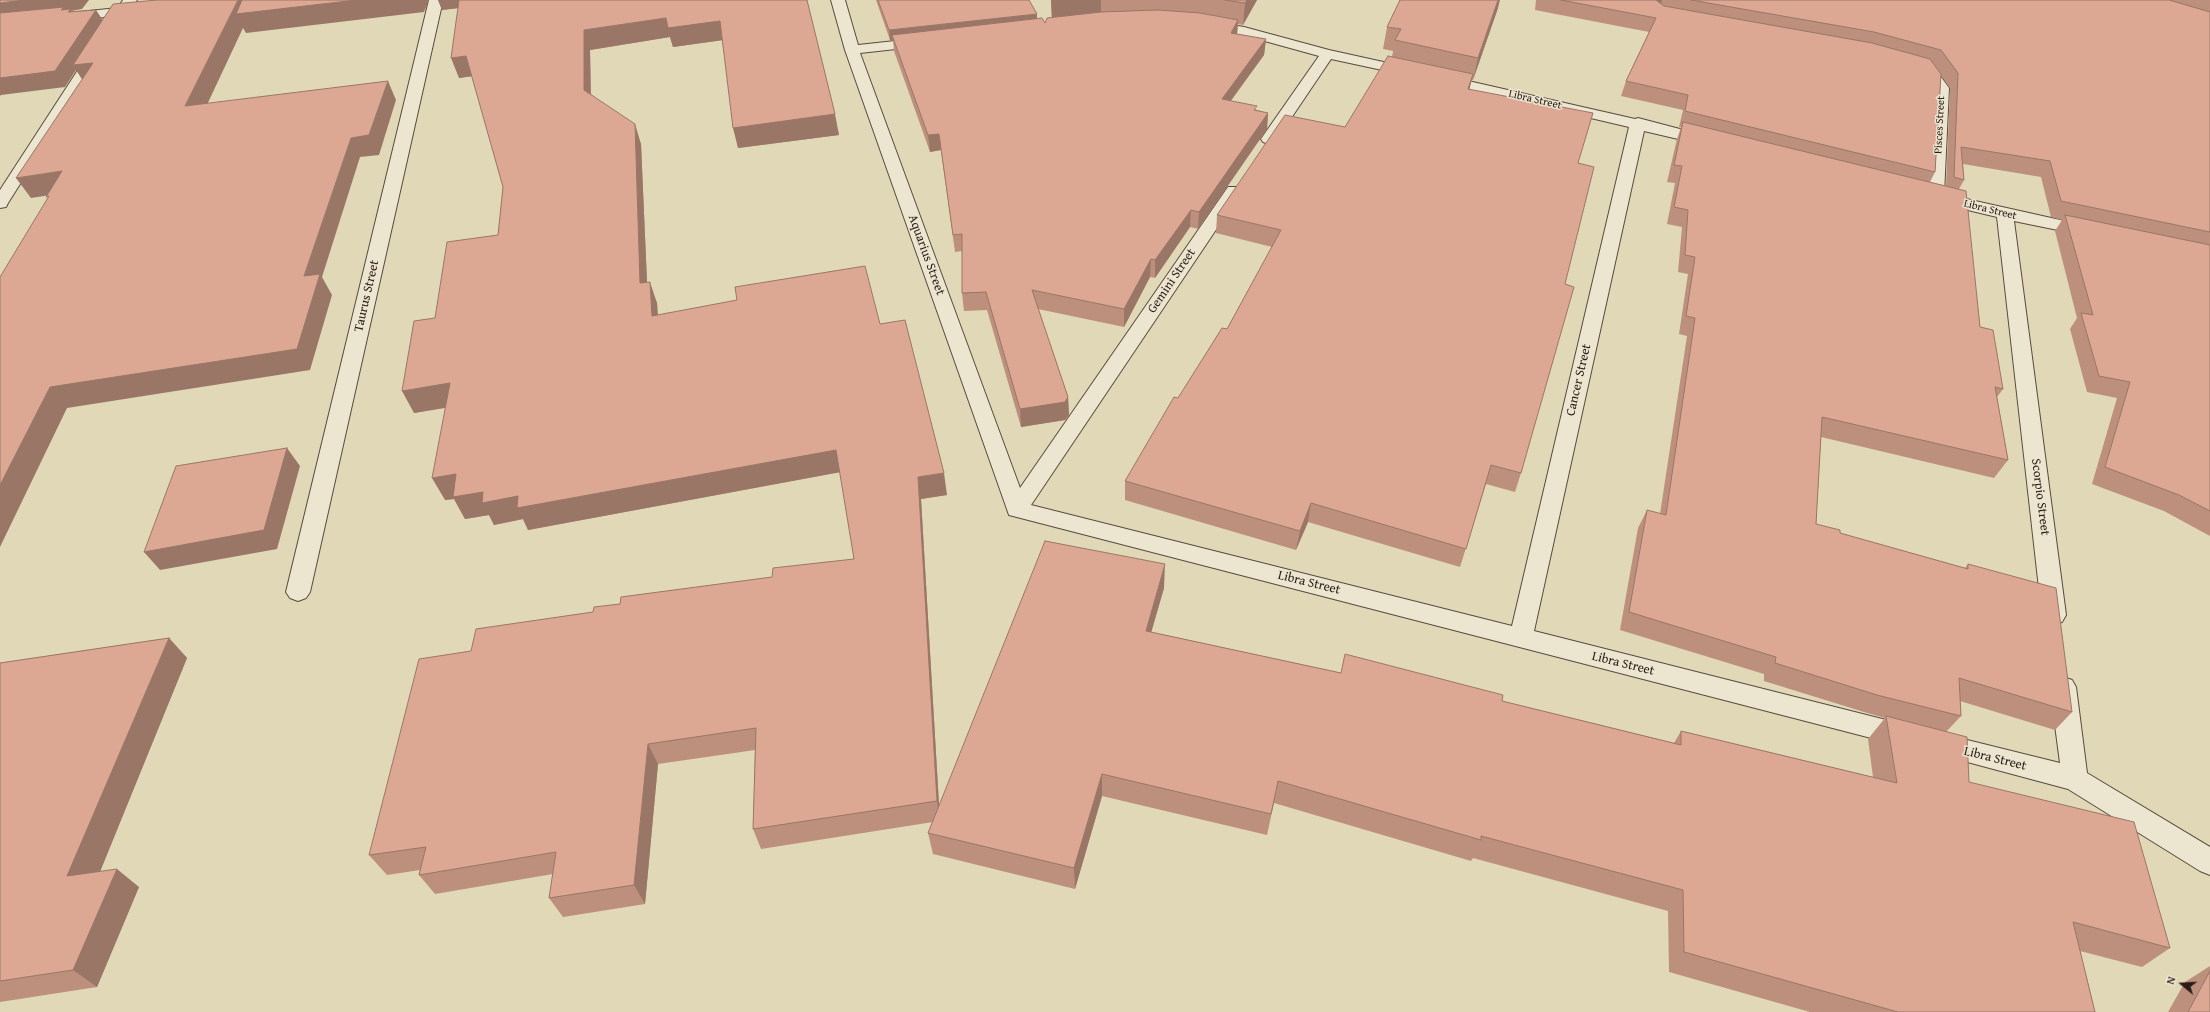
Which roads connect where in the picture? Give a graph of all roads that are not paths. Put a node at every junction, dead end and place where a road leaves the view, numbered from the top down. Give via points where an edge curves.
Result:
1 (436, 0) edge
2 (838, 0) edge
3 (127, 6) edge
4 (146, 9) edge
5 (54, 19) edge
6 (1192, 23) edge
7 (938, 41) edge
8 (852, 50) junction
9 (1327, 54) junction
10 (1905, 63) edge
11 (1638, 123) junction
12 (1722, 144) edge
13 (1260, 153) edge
14 (1242, 179) edge
15 (1921, 193) edge
16 (1936, 197) junction
17 (0, 203) edge
18 (2004, 214) junction
19 (2104, 235) edge
20 (1017, 509) junction
21 (298, 592) dead end
22 (1521, 637) junction
23 (2057, 638) edge
24 (2061, 669) edge
25 (2075, 779) junction
26 (2208, 855) edge

1 - 21 street, Taurus Street
2 - 8 street, Aquarius Street
3 - 4 street
3 - 5 street
3 - 17 street
6 - 9 street, Libra Street via 1244,31
7 - 8 street
8 - 20 street, Aquarius Street
9 - 11 street, Libra Street
9 - 13 street
10 - 16 street, Pisces Street via 1928,69 1942,88
11 - 12 street, Libra Street
11 - 22 street, Cancer Street
14 - 20 street, Gemini Street
15 - 16 street, Libra Street
16 - 18 street, Libra Street
18 - 19 street, Libra Street
18 - 23 street, Scorpio Street
20 - 22 street, Libra Street
22 - 25 street, Libra Street
24 - 25 street
25 - 26 street, Libra Street

